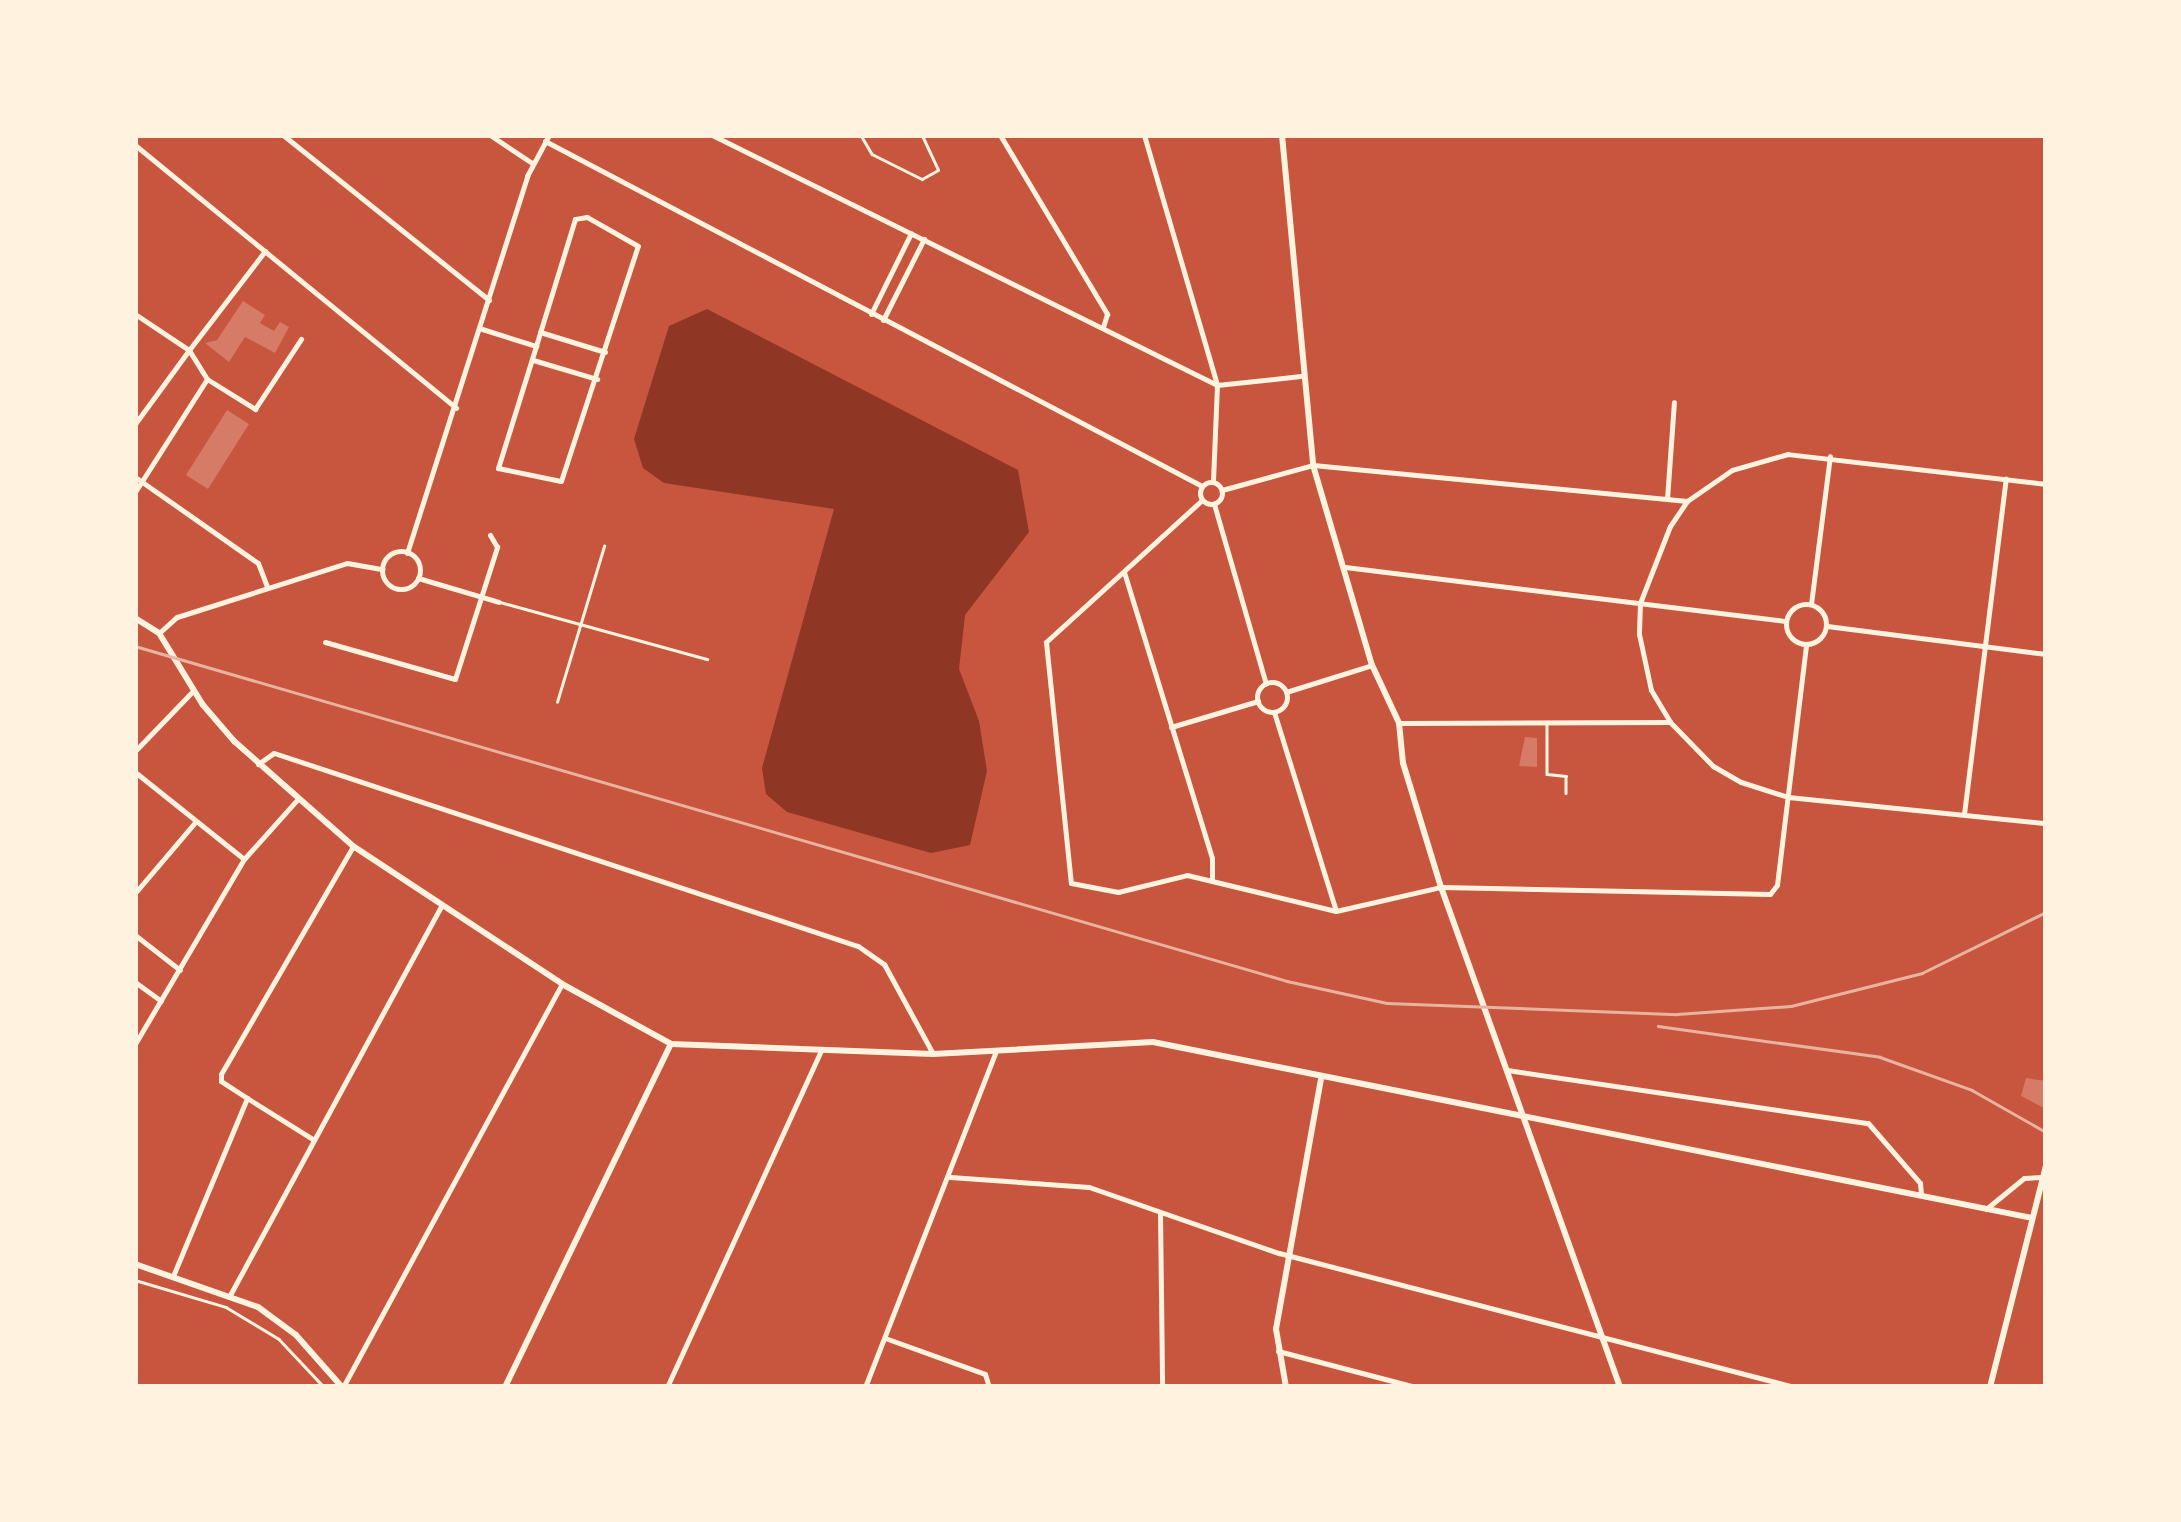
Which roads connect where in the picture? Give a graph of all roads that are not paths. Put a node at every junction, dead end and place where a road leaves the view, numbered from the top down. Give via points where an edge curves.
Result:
1 (283, 135) edge
2 (490, 135) edge
3 (712, 135) edge
4 (1000, 135) edge
5 (1144, 135) edge
6 (1282, 135) edge
7 (547, 138) edge
8 (135, 145) edge
9 (532, 163) junction
10 (912, 233) junction
11 (924, 238) junction
12 (264, 251) junction
13 (489, 300) junction
14 (135, 314) edge
15 (871, 314) junction
16 (882, 320) junction
17 (1103, 328) junction
18 (482, 329) junction
19 (540, 332) junction
20 (301, 340) dead end
21 (536, 346) junction
22 (190, 350) junction
23 (605, 352) junction
24 (532, 360) junction
25 (1300, 376) junction
26 (206, 379) junction
27 (597, 379) junction
28 (1217, 384) junction
29 (1674, 402) dead end
30 (456, 408) junction
31 (135, 424) edge
32 (1830, 456) junction
33 (1313, 465) junction
34 (2006, 479) junction
35 (138, 480) edge
36 (1213, 482) junction
37 (2046, 484) edge
38 (1202, 486) junction
39 (1222, 490) junction
40 (135, 492) edge
41 (1666, 499) junction
42 (1202, 500) junction
43 (1688, 501) junction
44 (1214, 504) junction
45 (490, 535) dead end
46 (604, 546) dead end
47 (407, 552) junction
48 (1345, 567) junction
49 (382, 569) junction
50 (1124, 571) junction
51 (418, 578) junction
52 (267, 587) junction
53 (482, 597) junction
54 (499, 602) joint
55 (1640, 603) junction
56 (1811, 604) junction
57 (135, 618) edge
58 (1786, 621) junction
59 (580, 625) junction
60 (1827, 626) junction
61 (158, 633) junction
62 (325, 642) dead end
63 (1806, 644) junction
64 (1986, 646) junction
65 (2046, 654) edge
66 (707, 659) dead end
67 (1372, 666) junction
68 (1266, 684) junction
69 (193, 691) junction
70 (1286, 692) junction
71 (1258, 701) junction
72 (557, 702) dead end
73 (1274, 712) junction
74 (1547, 722) junction
75 (1670, 722) junction
76 (1400, 723) junction
77 (1171, 727) junction
78 (135, 751) edge
79 (258, 764) junction
80 (135, 772) edge
81 (1566, 794) dead end
82 (1788, 797) junction
83 (297, 800) junction
84 (1964, 815) junction
85 (196, 821) junction
86 (2046, 824) edge
87 (353, 846) junction
88 (244, 859) junction
89 (1212, 881) junction
90 (1441, 887) junction
91 (135, 893) edge
92 (442, 907) junction
93 (1336, 911) junction
94 (135, 935) edge
95 (180, 970) junction
96 (135, 982) edge
97 (562, 984) junction
98 (161, 1002) junction
99 (135, 1044) edge
100 (670, 1044) junction
101 (821, 1051) junction
102 (994, 1053) junction
103 (934, 1054) junction
104 (1507, 1070) junction
105 (1321, 1080) junction
106 (247, 1098) junction
107 (1525, 1119) junction
108 (314, 1140) junction
109 (2046, 1165) edge
110 (950, 1177) junction
111 (2042, 1177) junction
112 (1921, 1196) junction
113 (1986, 1209) junction
114 (1160, 1212) junction
115 (2032, 1218) junction
116 (1288, 1256) junction
117 (135, 1264) edge
118 (173, 1276) junction
119 (230, 1295) junction
120 (1603, 1337) junction
121 (885, 1338) junction
122 (1278, 1351) junction
123 (342, 1387) edge
124 (505, 1387) edge
125 (667, 1387) edge
126 (865, 1387) edge
127 (988, 1387) edge
128 (1162, 1387) edge
129 (1286, 1387) edge
130 (1414, 1387) edge
131 (1620, 1387) edge
132 (1794, 1387) edge
133 (1990, 1387) edge

1 - 13 street
2 - 9 street
3 - 10 street
4 - 17 street via 1106,314
5 - 28 street
6 - 25 street
7 - 9 street
7 - 15 street
8 - 12 street
9 - 13 street
10 - 11 street
10 - 15 street
11 - 16 street
11 - 17 street
12 - 22 street
12 - 30 street
13 - 18 street
14 - 22 street
15 - 16 street
16 - 38 street
17 - 28 street
18 - 21 street
18 - 30 street
19 - 21 street
19 - 23 street
19 - 23 street via 572,225 587,216 638,246
20 - 26 street via 255,410
21 - 24 street
22 - 26 street
22 - 31 street
23 - 27 street
24 - 27 street
24 - 27 street via 498,468 503,474 567,476
25 - 28 street
25 - 33 street
26 - 35 street
28 - 36 street
29 - 41 street
30 - 47 street
32 - 34 street
32 - 43 street via 1764,459 1732,470
32 - 56 street
33 - 39 street
33 - 41 street
33 - 48 street
34 - 37 street
34 - 64 street
35 - 40 street
35 - 52 street via 258,563
36 - 38 street
36 - 39 street
38 - 42 street
39 - 44 street
41 - 43 street
42 - 44 street
42 - 50 street
43 - 55 street via 1652,560
44 - 68 street
45 - 53 street via 497,548
46 - 59 lane
47 - 49 street via 391,554
47 - 51 street via 417,560
48 - 55 street
48 - 67 street
49 - 51 street via 396,588
49 - 52 street via 347,563
50 - 77 street
50 - 89 street via 1046,642 1066,873 1071,883 1118,892 1187,875
51 - 53 street
52 - 61 street via 177,617
53 - 54 street
53 - 62 street via 455,680
54 - 59 lane
55 - 58 street
55 - 75 street via 1647,675
56 - 58 street via 1797,605
56 - 60 street
57 - 61 street
58 - 63 street via 1793,640
59 - 66 lane
59 - 72 lane
60 - 63 street
60 - 64 street
61 - 69 street
63 - 82 street
64 - 65 street
64 - 84 street
67 - 70 street
67 - 76 street
68 - 70 street
68 - 71 street
69 - 78 street
69 - 79 street
70 - 73 street
71 - 73 street
71 - 77 street
73 - 93 street
74 - 75 street
74 - 76 street
74 - 81 lane via 1547,774 1566,776
75 - 82 street via 1712,766
76 - 90 street via 1403,763
77 - 89 street via 1212,858
79 - 83 street
79 - 103 street via 274,753 858,946 884,964
80 - 85 street
82 - 84 street
82 - 90 street via 1778,885 1770,894
83 - 87 street
83 - 88 street
84 - 86 street
85 - 88 street
85 - 91 street
87 - 92 street
87 - 106 street via 221,1074 221,1081
88 - 95 street
89 - 93 street
90 - 93 street
90 - 104 street
92 - 97 street
92 - 108 street
94 - 95 street
95 - 98 street
96 - 98 street
97 - 100 street
97 - 123 street
98 - 99 street
100 - 101 street
100 - 124 street
101 - 103 street
101 - 125 street
102 - 103 street
102 - 105 street via 1153,1042
102 - 110 street
104 - 107 street
104 - 112 street via 1868,1123 1920,1183
105 - 107 street
105 - 116 street
106 - 108 street
106 - 118 street
107 - 112 street
107 - 120 street
108 - 119 street
109 - 111 street
110 - 114 street via 1089,1186
110 - 121 street
111 - 113 street via 2024,1178
111 - 115 street
112 - 113 street
113 - 115 street
114 - 116 street
114 - 128 street
115 - 133 street
116 - 120 street
116 - 122 street
117 - 118 street
118 - 119 street
119 - 123 street via 278,1320
120 - 131 street
120 - 132 street
121 - 126 street
121 - 127 street via 985,1374
122 - 129 street
122 - 130 street

